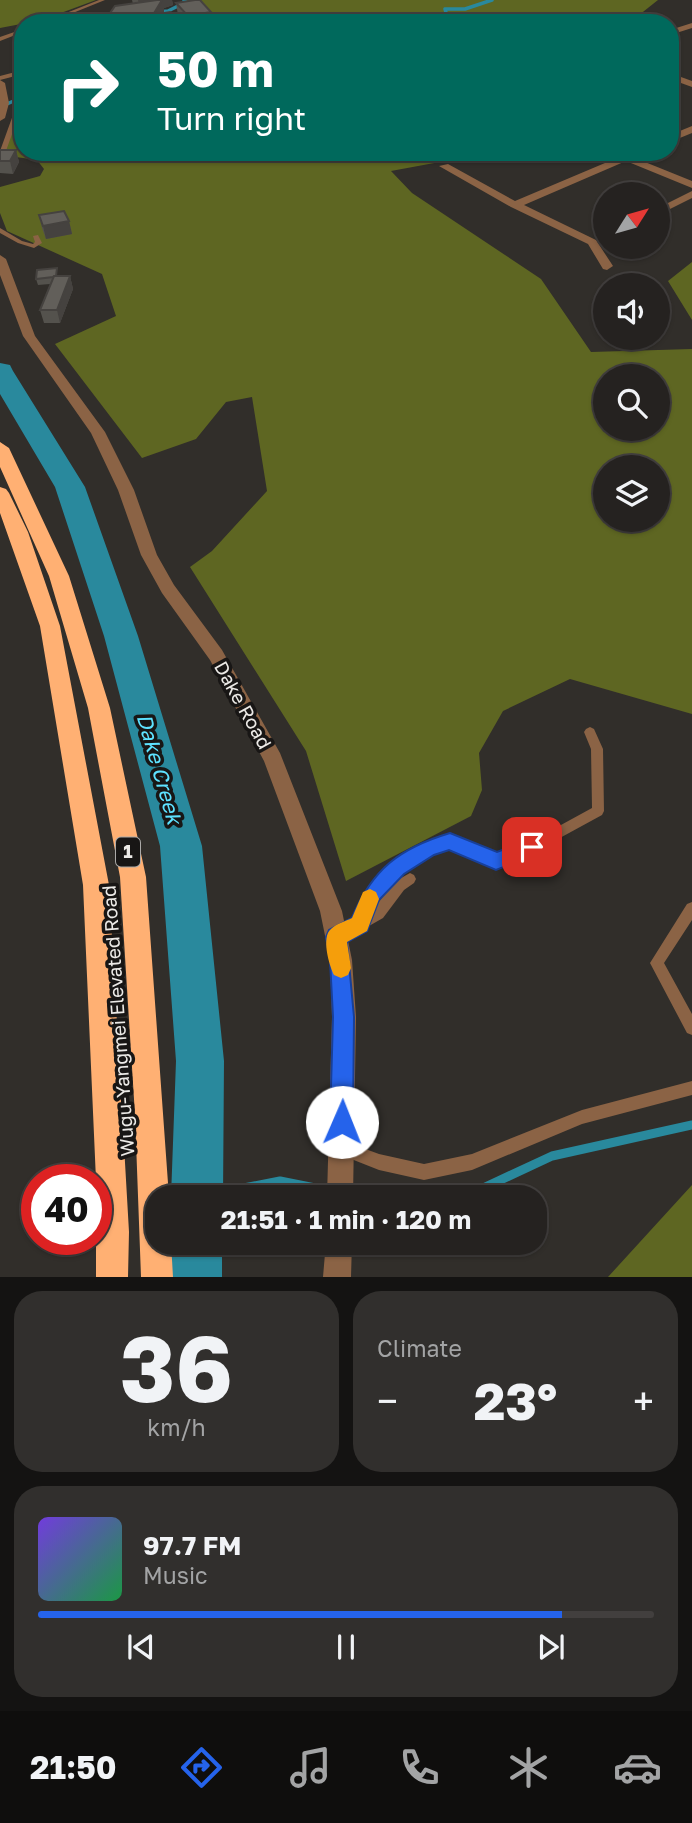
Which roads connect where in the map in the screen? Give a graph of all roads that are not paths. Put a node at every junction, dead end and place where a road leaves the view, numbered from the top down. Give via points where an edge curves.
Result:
1 (103, 0) edge
2 (66, 14) edge
3 (0, 81) edge
4 (2, 112) edge
5 (14, 127) edge
6 (0, 159) edge
7 (620, 161) edge
8 (634, 161) edge
9 (444, 166) dead end
10 (692, 185) edge
11 (692, 194) edge
12 (515, 205) junction
13 (670, 206) edge
14 (0, 230) edge
15 (36, 236) dead end
16 (592, 242) joint
17 (0, 259) edge
18 (607, 266) dead end
19 (0, 448) edge
20 (0, 493) edge
21 (590, 732) dead end
22 (410, 879) dead end
23 (692, 908) edge
24 (360, 924) junction
25 (336, 937) junction
26 (692, 1028) edge
27 (692, 1088) edge
28 (341, 1155) junction
29 (340, 1185) edge
30 (338, 1255) edge
31 (112, 1277) edge
32 (157, 1277) edge
33 (337, 1277) edge

1 - 2 lane
3 - 4 street
5 - 6 lane
7 - 12 street
8 - 10 street
9 - 12 street
11 - 13 street
12 - 16 street
14 - 15 lane via 34,246 39,243
16 - 18 street
17 - 25 street, Dake Road via 29,336 98,432 126,490 149,555 216,655 273,759 331,911
19 - 32 highway, Wugu-Yangmei Elevated Road / 1 via 59,576 99,708 132,877
20 - 31 highway, Wugu-Yangmei Elevated Road / 1 via 50,626 96,885
21 - 24 lane via 597,750 598,811 496,861 450,842 428,848 397,867 371,895
22 - 24 lane via 378,914
23 - 26 lane via 657,963
24 - 25 lane
25 - 28 street, Dake Road via 344,1017
27 - 28 lane via 582,1116 472,1162 424,1172
28 - 29 street, Dake Road
30 - 33 street

